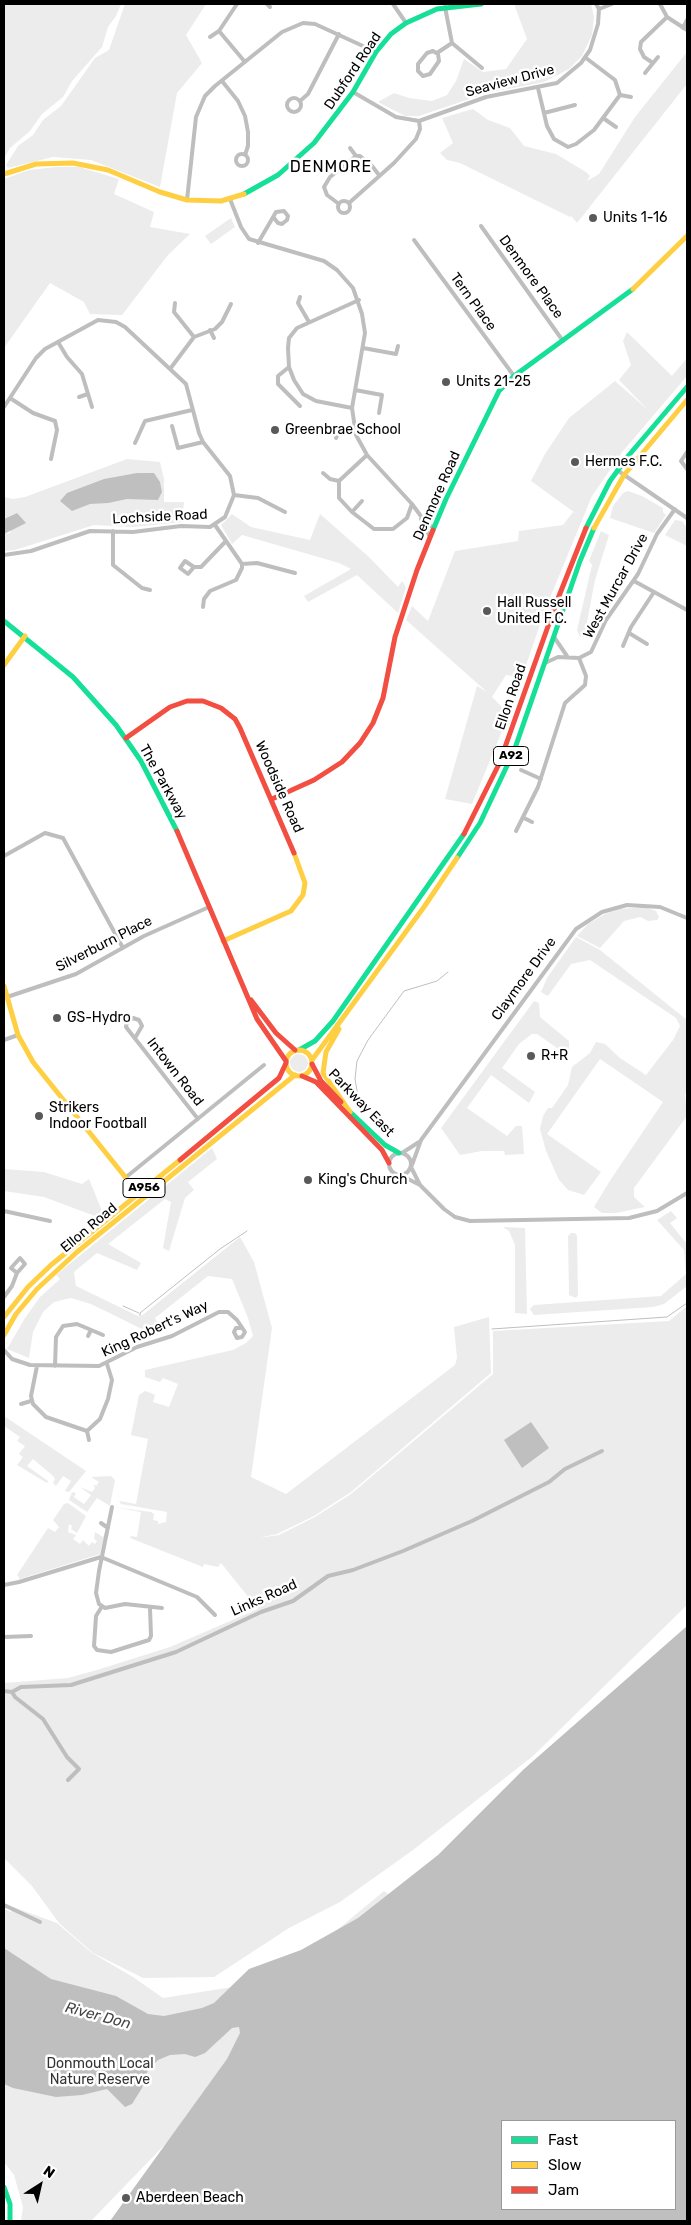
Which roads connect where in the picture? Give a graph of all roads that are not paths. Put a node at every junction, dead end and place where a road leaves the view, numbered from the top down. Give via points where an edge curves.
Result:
1 (237, 4) edge
2 (393, 4) edge
3 (480, 4) edge
4 (596, 4) edge
5 (612, 4) edge
6 (660, 4) edge
7 (445, 7) junction
8 (599, 10) junction
9 (667, 17) junction
10 (687, 20) edge
11 (406, 23) junction
12 (685, 29) edge
13 (218, 31) junction
14 (339, 34) junction
15 (210, 37) dead end
16 (452, 44) junction
17 (376, 52) junction
18 (438, 53) junction
19 (658, 57) dead end
20 (586, 58) junction
21 (245, 62) junction
22 (653, 63) junction
23 (482, 68) dead end
24 (645, 73) dead end
25 (222, 80) junction
26 (538, 88) junction
27 (353, 92) junction
28 (620, 95) junction
29 (632, 97) dead end
30 (300, 101) dead end
31 (575, 105) dead end
32 (544, 113) junction
33 (603, 118) junction
34 (419, 120) junction
35 (616, 127) dead end
36 (568, 147) junction
37 (350, 148) dead end
38 (569, 153) dead end
39 (245, 155) dead end
40 (356, 156) junction
41 (4, 174) edge
42 (379, 174) junction
43 (230, 199) junction
44 (187, 200) junction
45 (349, 203) junction
46 (339, 204) junction
47 (274, 218) dead end
48 (481, 226) dead end
49 (687, 236) edge
50 (414, 240) dead end
51 (258, 243) junction
52 (300, 297) dead end
53 (359, 300) junction
54 (231, 304) dead end
55 (167, 308) dead end
56 (309, 322) junction
57 (210, 330) junction
58 (194, 337) junction
59 (214, 338) dead end
60 (563, 340) junction
61 (58, 342) junction
62 (398, 346) dead end
63 (363, 348) junction
64 (289, 367) junction
65 (170, 369) junction
66 (514, 376) junction
67 (687, 387) edge
68 (355, 390) junction
69 (88, 394) junction
70 (79, 397) dead end
71 (10, 398) junction
72 (687, 400) edge
73 (300, 406) dead end
74 (4, 407) edge
75 (92, 407) dead end
76 (352, 408) junction
77 (192, 410) junction
78 (379, 413) dead end
79 (172, 426) dead end
80 (354, 426) junction
81 (132, 428) dead end
82 (139, 431) junction
83 (336, 438) dead end
84 (203, 442) junction
85 (135, 443) dead end
86 (53, 449) junction
87 (60, 451) dead end
88 (687, 452) edge
89 (367, 455) junction
90 (51, 458) dead end
91 (687, 469) edge
92 (617, 470) junction
93 (323, 473) dead end
94 (624, 475) junction
95 (338, 482) junction
96 (234, 495) junction
97 (362, 501) dead end
98 (412, 504) junction
99 (674, 509) junction
100 (285, 512) dead end
101 (352, 512) junction
102 (420, 516) junction
103 (687, 518) edge
104 (216, 525) junction
105 (433, 527) junction
106 (113, 531) junction
107 (430, 537) junction
108 (226, 541) junction
109 (4, 555) edge
110 (242, 564) junction
111 (194, 567) dead end
112 (295, 573) dead end
113 (634, 581) junction
114 (142, 588) junction
115 (150, 590) dead end
116 (654, 592) junction
117 (139, 594) dead end
118 (203, 607) dead end
119 (687, 610) edge
120 (4, 621) edge
121 (629, 633) junction
122 (25, 636) junction
123 (554, 636) junction
124 (647, 644) dead end
125 (623, 646) dead end
126 (567, 656) junction
127 (579, 658) junction
128 (544, 663) junction
129 (4, 665) edge
130 (126, 738) junction
131 (521, 770) dead end
132 (541, 779) junction
133 (272, 799) junction
134 (524, 818) junction
135 (532, 822) dead end
136 (516, 831) dead end
137 (4, 856) edge
138 (209, 907) junction
139 (687, 918) edge
140 (223, 941) junction
141 (123, 948) junction
142 (4, 986) edge
143 (246, 994) junction
144 (7, 997) junction
145 (349, 1012) junction
146 (18, 1035) junction
147 (135, 1038) junction
148 (4, 1040) edge
149 (297, 1050) junction
150 (286, 1062) junction
151 (312, 1062) junction
152 (264, 1065) dead end
153 (295, 1076) junction
154 (302, 1076) junction
155 (350, 1112) junction
156 (198, 1119) junction
157 (421, 1140) junction
158 (401, 1153) junction
159 (389, 1163) junction
160 (412, 1166) junction
161 (400, 1176) junction
162 (125, 1178) junction
163 (420, 1185) junction
164 (138, 1193) junction
165 (687, 1194) edge
166 (4, 1211) edge
167 (47, 1222) dead end
168 (16, 1273) dead end
169 (4, 1297) edge
170 (4, 1318) edge
171 (241, 1328) dead end
172 (91, 1330) junction
173 (4, 1335) edge
174 (103, 1335) dead end
175 (88, 1336) dead end
176 (4, 1350) edge
177 (4, 1358) edge
178 (12, 1359) junction
179 (107, 1364) junction
180 (37, 1366) junction
181 (54, 1366) junction
182 (31, 1401) junction
183 (21, 1404) dead end
184 (87, 1431) junction
185 (89, 1440) dead end
186 (602, 1451) dead end
187 (112, 1507) dead end
188 (101, 1524) dead end
189 (108, 1528) junction
190 (101, 1557) junction
191 (4, 1584) edge
192 (101, 1608) junction
193 (150, 1608) junction
194 (162, 1608) dead end
195 (215, 1615) dead end
196 (31, 1636) dead end
197 (4, 1637) edge
198 (4, 1691) edge
199 (12, 1692) junction
200 (68, 1780) dead end
201 (4, 1905) edge
202 (40, 1922) dead end
203 (4, 2187) edge
204 (10, 2221) edge

1 - 13 street
2 - 11 street
3 - 7 main road, Dubford Road
4 - 8 street
5 - 8 street
6 - 9 street
7 - 11 main road, Dubford Road
7 - 16 street
8 - 20 street, Seaview Drive via 596,33
9 - 12 street
9 - 22 street via 641,42 640,49
10 - 12 street
11 - 17 main road, Dubford Road via 391,34
13 - 15 street
13 - 21 street
14 - 17 street
14 - 21 street via 315,24 296,25 282,32
14 - 30 street via 308,94
16 - 18 street
16 - 23 street
17 - 27 main road, Dubford Road
18 - 18 street via 439,61 431,73 420,74 417,67 427,53
19 - 22 street
20 - 26 street, Seaview Drive via 557,83
20 - 28 street via 615,80
21 - 25 street
22 - 24 street
25 - 39 street via 238,101 244,116 248,132
25 - 44 street via 208,92 199,108
26 - 32 street
26 - 34 street, Seaview Drive via 486,97
27 - 34 street via 396,116
27 - 43 main road, Dubford Road via 314,142 278,175 250,192
28 - 29 street
28 - 33 street
31 - 32 street
32 - 36 street via 554,140
33 - 35 street
33 - 36 street via 585,138
34 - 42 street via 416,139
36 - 38 street
37 - 40 street
40 - 42 street via 365,159
40 - 46 street via 325,183 324,191
41 - 44 main road, Dubford Road via 36,164 73,162 103,168
42 - 45 street
43 - 44 main road, Dubford Road
43 - 51 street via 241,227 249,239
45 - 46 street via 343,201
45 - 46 street via 349,209 344,212 339,210
47 - 51 street via 268,222
48 - 60 street, Denmore Place
49 - 60 main road, Denmore Road via 641,282
50 - 66 street, Tern Place
51 - 53 street via 324,261 347,281
52 - 56 street via 298,303
53 - 56 street
53 - 63 street via 365,333
54 - 57 street via 222,322
55 - 58 street via 175,306 177,317
56 - 64 street via 297,328 290,338
57 - 58 street
57 - 59 street
58 - 65 street
60 - 66 main road, Denmore Road
61 - 65 street via 98,320 111,320 125,327
61 - 69 street via 80,370
61 - 71 street via 36,358
62 - 63 street via 396,354
63 - 68 street
64 - 73 street via 278,376 278,384
64 - 76 street via 298,387 310,399
65 - 77 street via 188,387
66 - 105 main road, Denmore Road via 493,401
67 - 92 main road, Ellon Road / A92
68 - 76 street
68 - 78 street via 382,395
69 - 70 street
69 - 75 street
71 - 74 street
71 - 86 street via 33,413 55,421 57,430
72 - 94 main road, Ellon Road / A92
76 - 80 street
77 - 82 street via 146,420
77 - 84 street
79 - 84 street via 178,448
80 - 83 street via 339,430
80 - 89 street
81 - 82 street
82 - 85 street
84 - 96 street via 230,476
86 - 87 street
86 - 90 street
88 - 91 street via 681,461
89 - 95 street
89 - 98 street
92 - 94 street
92 - 149 main road, Ellon Road / A92 via 582,535 502,755 479,808 456,847 345,1005 319,1037
93 - 95 street
94 - 99 street
94 - 123 main road, Ellon Road / A92 via 599,517
95 - 101 street via 339,498
96 - 100 street via 258,498
96 - 104 street, Lochside Road via 228,513
97 - 101 street
98 - 101 street via 406,518 392,529 374,529
98 - 102 street
99 - 103 street
99 - 113 street, West Murcar Drive via 657,534
102 - 105 street
102 - 107 street
104 - 106 street, Lochside Road
104 - 108 street
105 - 107 main road, Denmore Road
106 - 109 street, Lochside Road via 90,531
106 - 114 street via 113,565
107 - 133 main road, Denmore Road via 401,615 383,698 366,735 333,769
108 - 110 street
108 - 111 street via 201,567
110 - 112 street via 257,563
110 - 118 street via 236,580 210,591
113 - 116 street
113 - 127 street, West Murcar Drive via 606,620 593,650
114 - 115 street
114 - 117 street
116 - 119 street
116 - 121 street
120 - 122 main road, The Parkway
121 - 124 street
121 - 125 street
122 - 129 main road
122 - 130 main road, The Parkway via 73,677
123 - 126 street
123 - 128 main road, Ellon Road / A92
126 - 127 street
126 - 128 street
127 - 132 street via 586,676 585,685 565,703
128 - 145 main road, Ellon Road / A92 via 514,750 480,823
130 - 133 main road, Woodside Road via 179,702 195,700 213,704 238,724
130 - 138 main road, The Parkway via 168,810
131 - 132 street
132 - 134 street
133 - 140 main road, Woodside Road via 303,872 303,894 286,915
134 - 135 street
134 - 136 street
137 - 141 street via 45,833 63,838
138 - 140 main road, The Parkway
138 - 141 street, Silverburn Place
139 - 157 street, Claymore Drive via 660,907 633,904 609,909 580,925 558,950
140 - 143 main road, The Parkway
141 - 144 street, Silverburn Place via 76,974
142 - 144 main road
143 - 149 main road, The Parkway via 271,1028
143 - 150 main road, The Parkway via 257,1019
144 - 146 main road
145 - 151 main road, Ellon Road / A92
145 - 155 main road via 326,1052 323,1066 327,1081
146 - 148 street
146 - 162 main road via 33,1062
147 - 147 street, Intown Road via 125,1025 133,1018 142,1026
147 - 156 street, Intown Road
149 - 150 main road, A92 via 289,1054
149 - 151 main road via 307,1053
150 - 153 main road
150 - 164 main road, Ellon Road / A956 via 283,1072 272,1084
151 - 154 main road, A92 via 309,1071
151 - 155 main road, Parkway East via 323,1084
152 - 156 street, Intown Road
153 - 154 main road
153 - 173 main road, Ellon Road / A956 via 77,1252 37,1289
154 - 159 main road, Parkway East via 316,1082 382,1150
155 - 158 main road, Parkway East via 385,1145
156 - 162 street, Intown Road
157 - 158 street, Claymore Drive
157 - 160 street, Claymore Drive
158 - 159 street via 391,1157
158 - 160 street via 409,1157
159 - 161 street via 391,1171
160 - 161 street
160 - 163 street
161 - 163 street
162 - 164 main road
163 - 165 street via 447,1212 463,1220 636,1217
164 - 170 main road, Ellon Road / A956 via 51,1265
166 - 167 street
168 - 169 street
171 - 179 street, King Robert's Way via 232,1314 219,1312 168,1338 137,1346
172 - 174 street
172 - 175 street
172 - 181 street via 73,1323 60,1329 56,1337
176 - 178 street
177 - 178 street, King Robert's Way
178 - 180 street, King Robert's Way
179 - 181 street, King Robert's Way
179 - 184 street via 112,1380 108,1399 100,1419
180 - 181 street, King Robert's Way
180 - 182 street
182 - 183 street
182 - 184 street via 46,1417
184 - 185 street
186 - 199 street, Links Road via 472,1521 403,1551 328,1576 292,1601 190,1646 71,1684 21,1687
187 - 189 street
188 - 189 street
189 - 190 street
190 - 191 street
190 - 192 street via 96,1593
190 - 195 street via 197,1596
192 - 193 street via 124,1604
192 - 193 street via 96,1616 94,1646 97,1650 111,1652 149,1640
193 - 194 street
196 - 197 street
198 - 199 street, Links Road
199 - 200 street via 43,1719 67,1757 79,1769
201 - 202 street
203 - 204 main road via 10,2204

